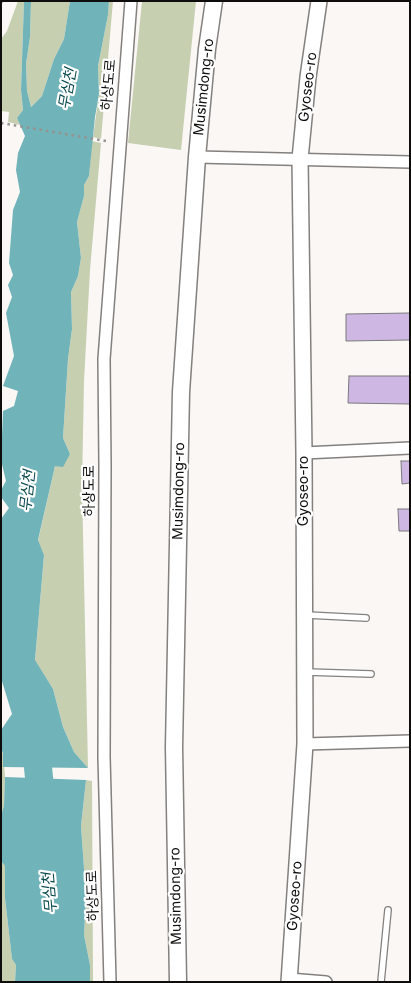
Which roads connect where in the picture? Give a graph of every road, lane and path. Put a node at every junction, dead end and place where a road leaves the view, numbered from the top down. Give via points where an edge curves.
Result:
1 (131, 1) edge
2 (214, 1) edge
3 (319, 1) edge
4 (1, 123) edge
5 (106, 141) dead end
6 (197, 157) junction
7 (300, 159) junction
8 (410, 162) edge
9 (410, 448) edge
10 (304, 453) junction
11 (304, 614) junction
12 (366, 618) dead end
13 (304, 672) junction
14 (371, 674) dead end
15 (410, 740) edge
16 (305, 744) junction
17 (388, 910) dead end
18 (289, 981) edge
19 (110, 982) edge
20 (178, 982) edge
21 (326, 982) edge
22 (381, 982) edge

1 - 19 street, 하상도로 via 104,359 104,757
2 - 6 main road, Musimdong-ro
3 - 7 street, Gyoseo-ro
4 - 5 path
6 - 7 street
6 - 20 main road, Musimdong-ro via 181,392 174,747
7 - 8 street
7 - 10 street, Gyoseo-ro
9 - 10 street
10 - 11 street, Gyoseo-ro
11 - 12 lane
11 - 13 street, Gyoseo-ro
13 - 14 lane
13 - 16 street, Gyoseo-ro
15 - 16 street
16 - 18 street, Gyoseo-ro
17 - 22 lane
18 - 21 street

